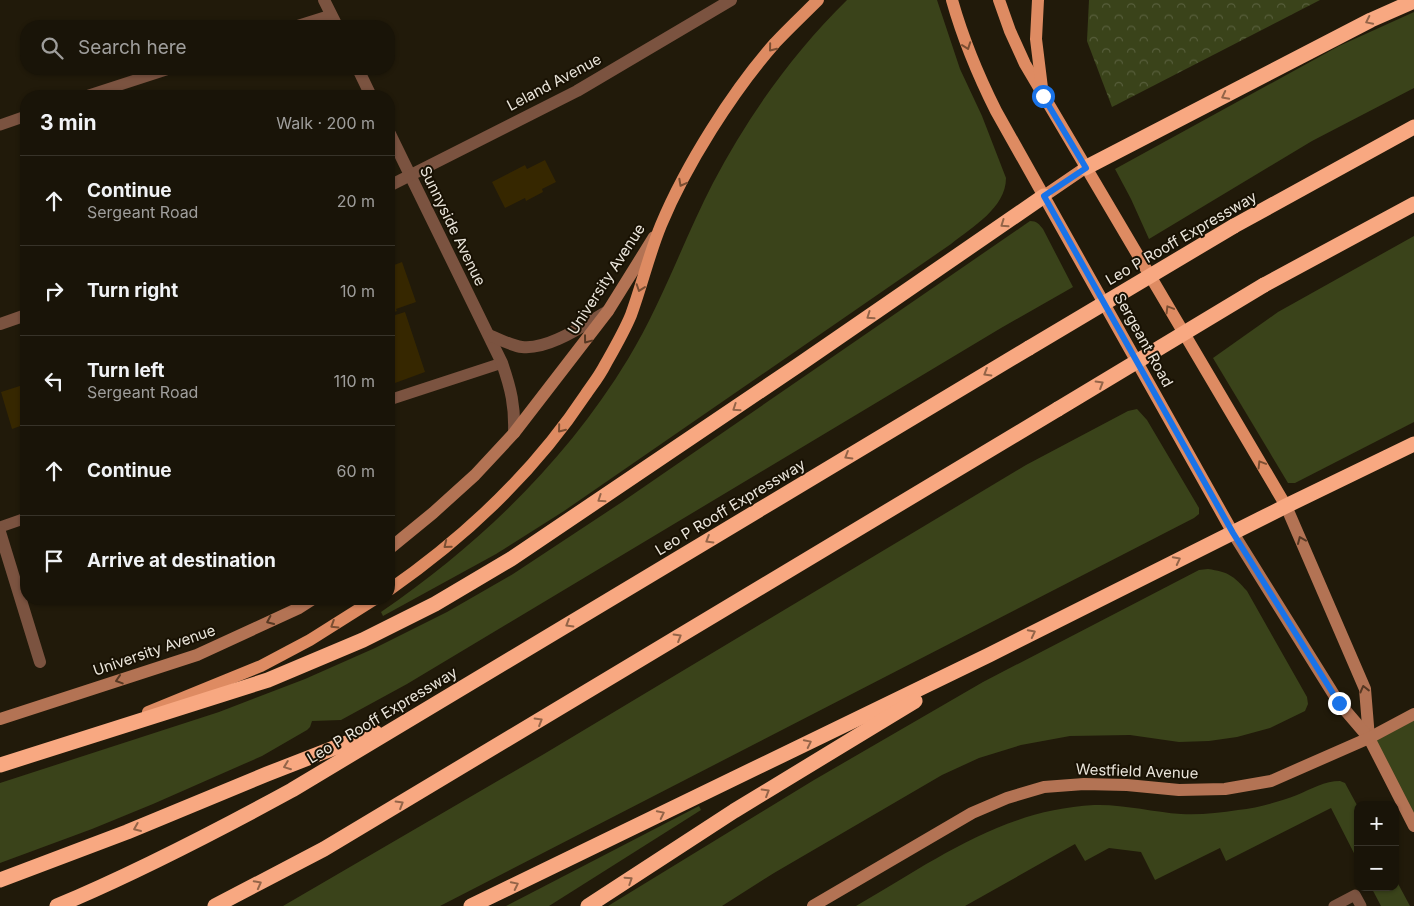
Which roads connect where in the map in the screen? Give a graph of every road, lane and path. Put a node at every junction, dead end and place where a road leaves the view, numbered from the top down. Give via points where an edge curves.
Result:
1 (324, 0) edge
2 (731, 0) edge
3 (818, 0) edge
4 (952, 0) edge
5 (999, 0) edge
6 (1038, 0) edge
7 (1414, 1) edge
8 (334, 20) edge
9 (151, 75) edge
10 (361, 75) edge
11 (104, 90) edge
12 (368, 90) edge
13 (1043, 96) junction
14 (20, 118) edge
15 (0, 125) edge
16 (1414, 127) edge
17 (395, 145) edge
18 (1086, 168) junction
19 (410, 176) junction
20 (395, 183) edge
21 (1044, 196) junction
22 (1414, 204) edge
23 (661, 225) junction
24 (608, 311) junction
25 (20, 317) edge
26 (0, 324) edge
27 (489, 335) junction
28 (502, 363) junction
29 (395, 398) edge
30 (514, 433) junction
31 (1414, 444) edge
32 (1286, 506) junction
33 (20, 520) edge
34 (0, 527) edge
35 (0, 532) edge
36 (1233, 533) junction
37 (395, 544) edge
38 (395, 586) edge
39 (20, 597) edge
40 (22, 605) edge
41 (304, 605) edge
42 (365, 605) edge
43 (989, 655) junction
44 (40, 662) dead end
45 (1414, 714) edge
46 (414, 717) junction
47 (0, 719) edge
48 (1369, 738) junction
49 (80, 739) junction
50 (0, 765) edge
51 (1414, 826) edge
52 (0, 880) edge
53 (57, 906) edge
54 (215, 906) edge
55 (471, 906) edge
56 (588, 906) edge
57 (813, 906) edge
58 (1334, 906) edge
59 (1361, 906) edge

1 - 8 street
2 - 19 street, Leland Avenue via 577,91
3 -> 23 main road, University Avenue via 775,43 746,80 696,157
4 -> 21 main road, Sergeant Road via 981,82
5 - 13 main road via 1014,39
6 - 13 main road via 1036,39
7 -> 18 highway via 1371,20
9 - 11 lane
10 - 12 street
13 - 18 main road
14 - 15 lane
16 -> 46 highway, Leo P Rooff Expressway, bridge via 1234,226
17 - 19 street, Sunnyside Avenue
18 - 21 main road
32 -> 18 main road
19 - 20 street, Leland Avenue
19 - 27 street, Sunnyside Avenue
21 - 36 main road, Sergeant Road
21 -> 49 highway via 536,543 434,604 363,640 268,680
54 -> 22 highway, bridge via 356,830 1264,285
23 - 24 street, University Avenue
23 -> 38 main road via 630,315 604,367 571,417 499,498
24 - 27 street via 539,346 522,347
24 -> 30 street, University Avenue
25 - 26 street
27 - 28 street, Sunnyside Avenue
28 - 29 lane
28 - 30 street, Sunnyside Avenue via 515,408
30 - 37 street, University Avenue via 468,482
31 - 32 highway
32 - 36 highway
48 -> 32 street via 1365,689
33 - 34 lane
35 - 39 street
43 -> 36 highway
36 - 48 street via 1339,703
40 - 44 street
41 -> 47 street, University Avenue via 197,655
42 -> 49 main road via 261,666
55 -> 43 highway
56 -> 43 highway via 734,811
45 - 48 street, Westfield Avenue
46 -> 52 highway
46 - 53 highway, Leo P Rooff Expressway via 202,839
48 - 51 street
48 - 57 street, Westfield Avenue via 1271,781 1225,789 1179,790 1084,784 1044,787 1007,798 972,813
49 - 50 highway
58 - 59 lane via 1355,895

